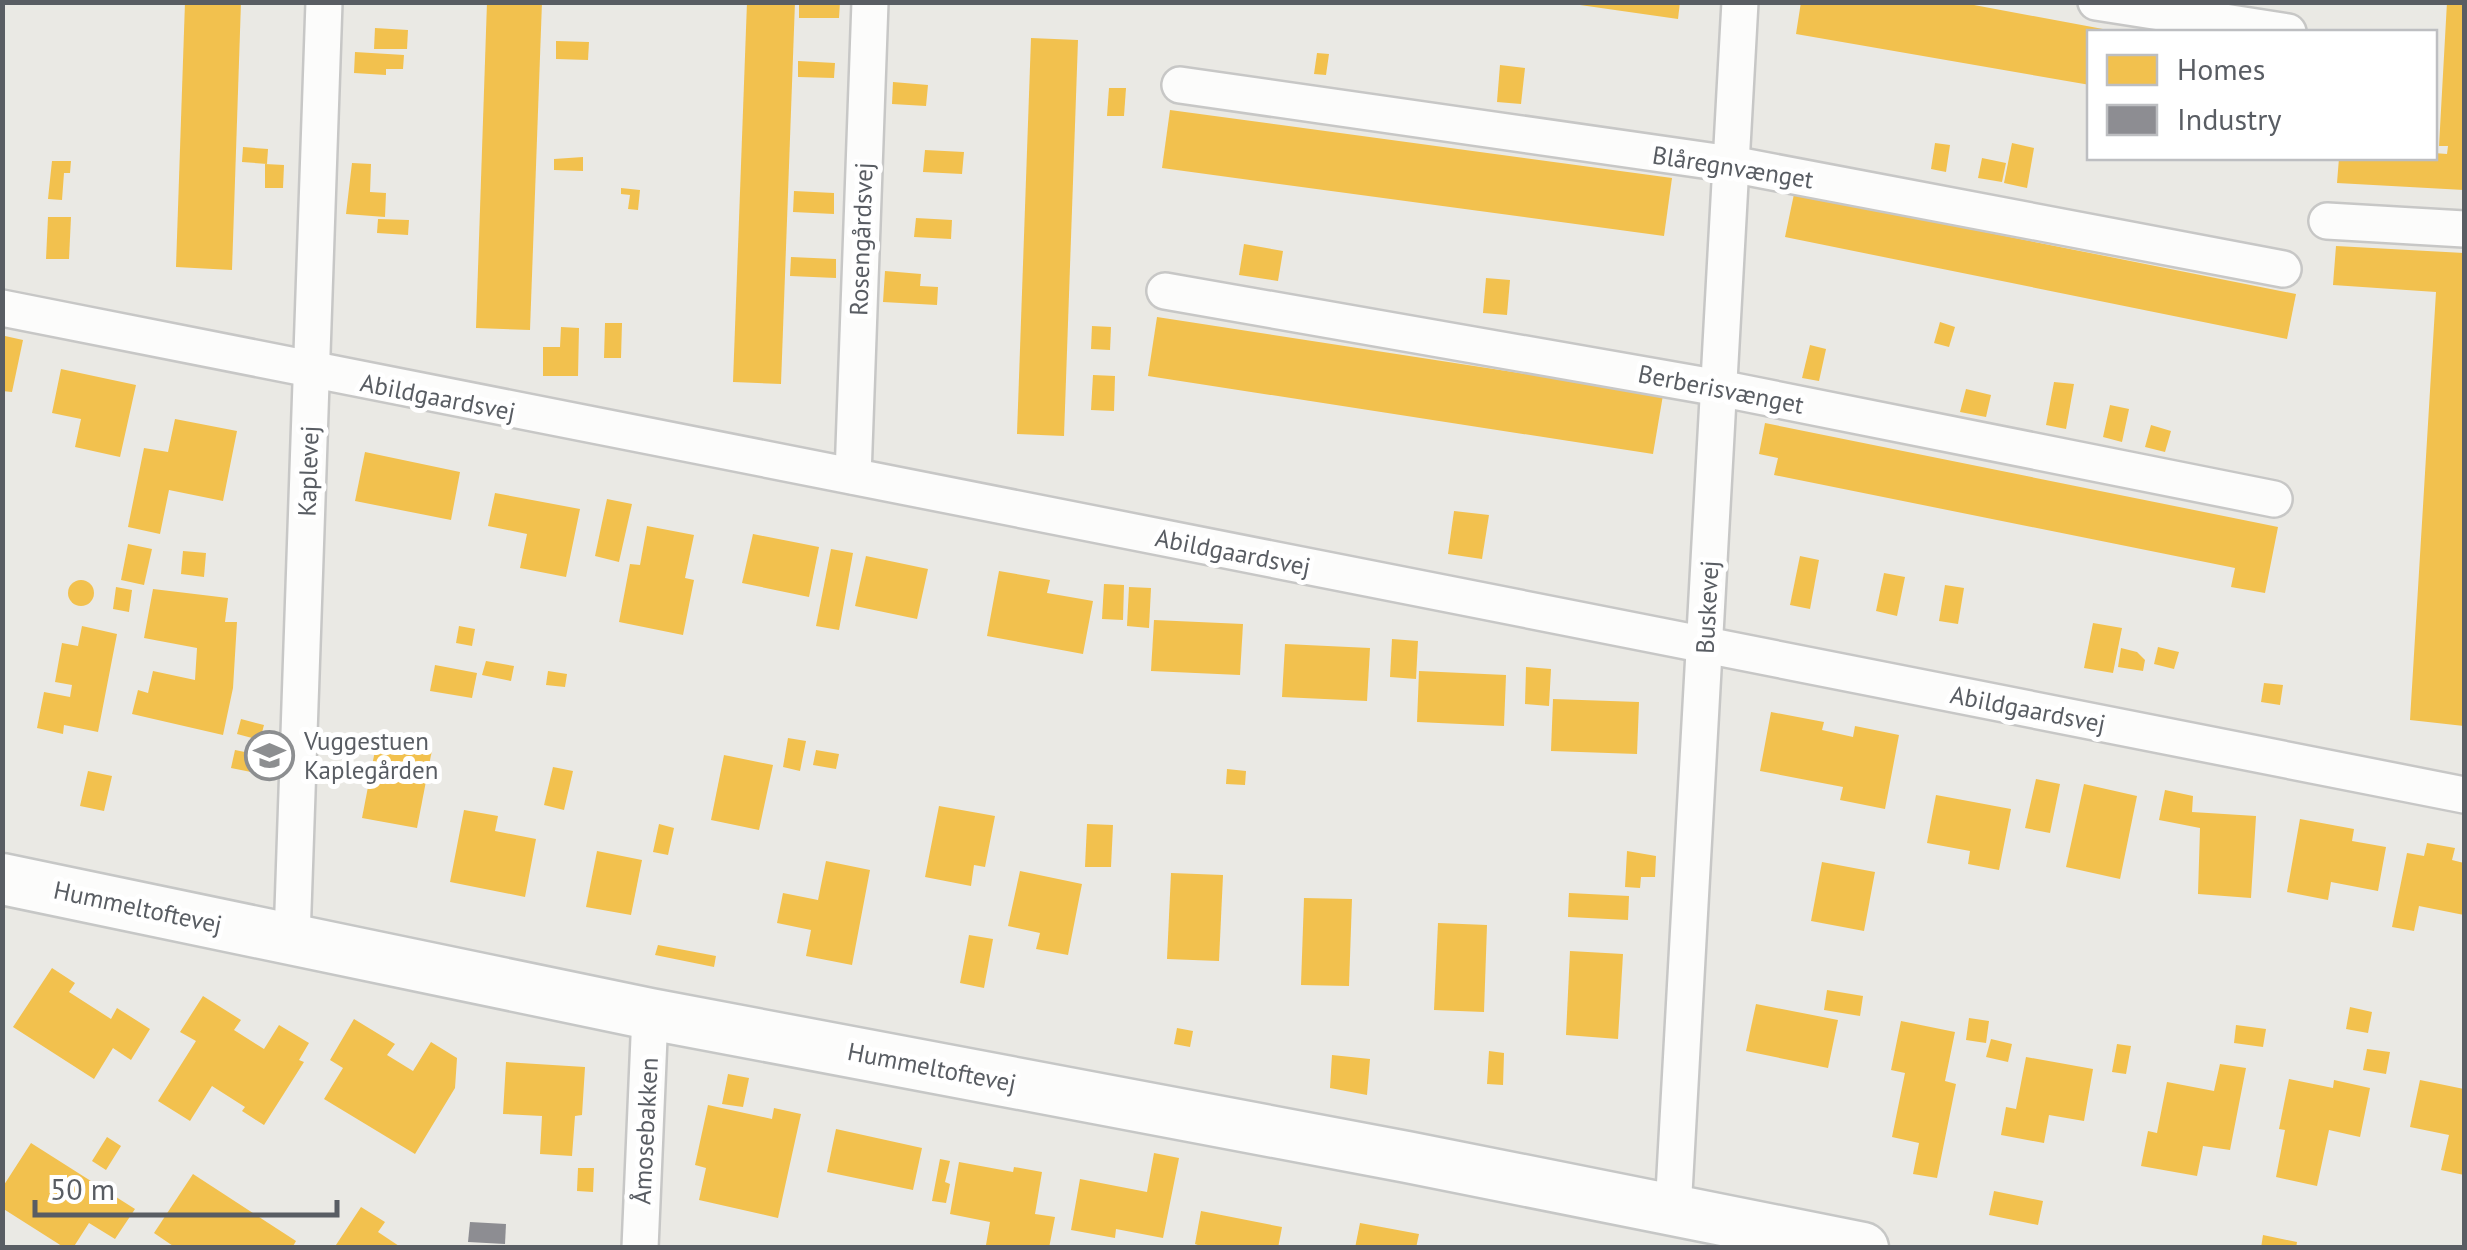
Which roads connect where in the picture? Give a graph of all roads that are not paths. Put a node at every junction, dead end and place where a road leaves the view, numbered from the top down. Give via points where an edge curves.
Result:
1 (324, 2) edge
2 (870, 2) edge
3 (1740, 2) edge
4 (2096, 2) edge
5 (2275, 30) edge
6 (1180, 85) dead end
7 (1731, 164) junction
8 (2328, 221) dead end
9 (2464, 229) edge
10 (2284, 269) dead end
11 (1165, 291) dead end
12 (2, 308) edge
13 (312, 372) junction
14 (1719, 388) junction
15 (852, 476) junction
16 (2274, 499) dead end
17 (1705, 644) junction
18 (2464, 795) edge
19 (2, 879) edge
20 (292, 939) junction
21 (650, 1014) junction
22 (1673, 1211) junction
23 (640, 1248) edge
24 (1863, 1248) edge

1 - 13 street, Kaplevej
2 - 15 street, Rosengårdsvej
3 - 7 street, Buskevej
4 - 5 street
6 - 7 street, Blåregnvænget
7 - 10 street, Blåregnvænget
7 - 14 street, Buskevej
8 - 9 street
11 - 14 street, Berberisvænget
12 - 13 street, Abildgaardsvej
13 - 15 street, Abildgaardsvej
13 - 20 street, Kaplevej
14 - 16 street, Berberisvænget
14 - 17 street, Buskevej
15 - 17 street, Abildgaardsvej
17 - 18 street, Abildgaardsvej
17 - 22 street, Buskevej
19 - 20 street, Hummeltoftevej
20 - 21 street, Hummeltoftevej
21 - 22 street, Hummeltoftevej
21 - 23 street, Åmosebakken
22 - 24 street, Hummeltoftevej

